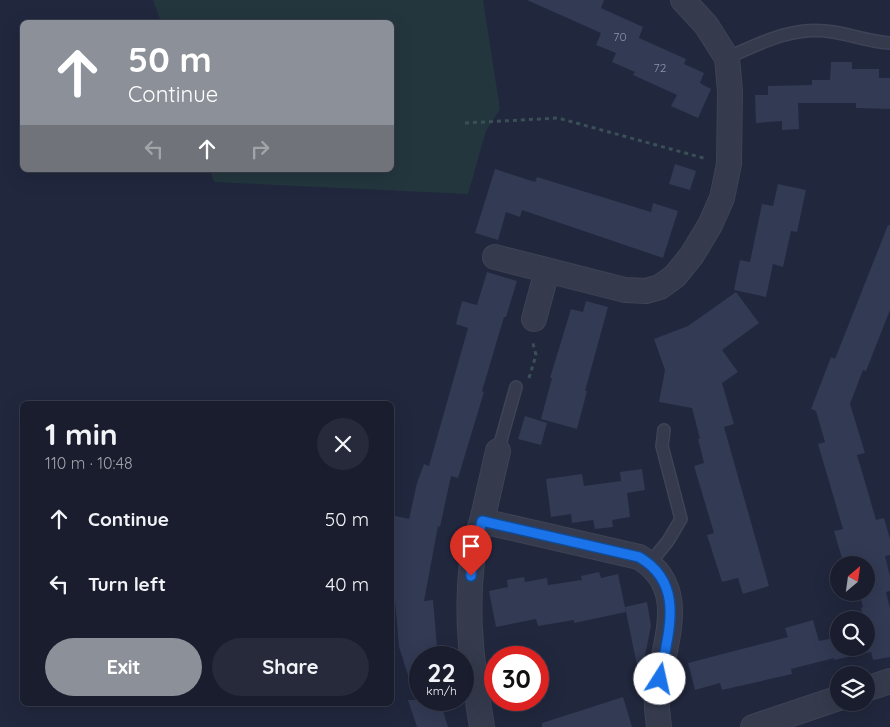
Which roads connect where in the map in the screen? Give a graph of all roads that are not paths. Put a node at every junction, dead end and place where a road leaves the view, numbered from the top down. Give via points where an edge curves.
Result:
1 (683, 0) edge
2 (890, 44) edge
3 (727, 58) junction
4 (495, 257) dead end
5 (547, 271) junction
6 (532, 326) road end
7 (516, 387) road end
8 (664, 430) dead end
9 (498, 451) joint
10 (482, 521) junction
11 (650, 564) junction
12 (890, 681) edge
13 (875, 686) edge
14 (830, 701) edge
15 (482, 727) edge
16 (659, 727) edge
17 (752, 727) edge

1 - 3 street via 706,25
2 - 3 lane via 832,31 798,31
3 - 5 street via 729,164 722,198 692,255 675,276 660,287 646,291 625,290
4 - 5 street
5 - 6 street
7 - 9 lane
8 - 11 lane via 662,446 681,519
9 - 10 street
10 - 11 street via 639,557
10 - 15 street via 472,560 468,608 470,650
11 - 16 street via 667,586 670,602 656,698
12 - 13 street
14 - 17 street

